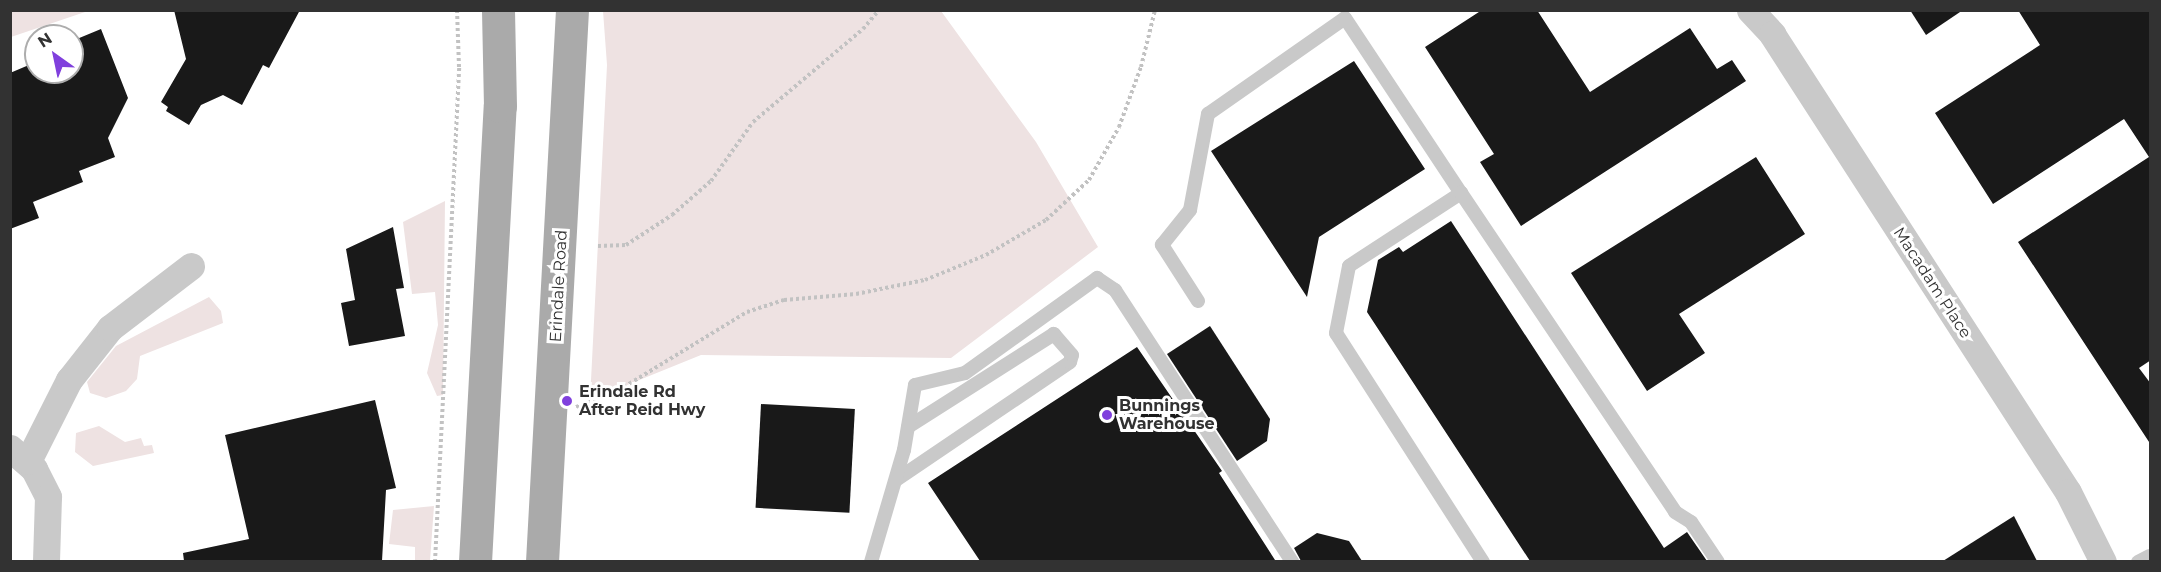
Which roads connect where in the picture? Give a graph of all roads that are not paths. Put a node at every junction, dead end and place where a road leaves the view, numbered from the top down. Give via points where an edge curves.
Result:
1 (498, 10) edge
2 (572, 10) edge
3 (1750, 10) edge
4 (1461, 193) junction
5 (191, 266) dead end
6 (1198, 301) dead end
7 (908, 428) junction
8 (20, 455) edge
9 (896, 480) junction
10 (2151, 556) edge
11 (46, 561) edge
12 (475, 561) edge
13 (543, 561) edge
14 (871, 561) edge
15 (1292, 561) edge
16 (1483, 561) edge
17 (1718, 561) edge
18 (2103, 561) edge
19 (2138, 561) edge

1 - 12 main road via 500,106
2 - 13 main road, Erindale Road
3 - 18 street, Macadam Place via 1772,34 2067,492
4 - 6 lane via 1345,18 1208,114 1190,210 1162,245
4 - 16 lane via 1349,266 1336,333
4 - 17 lane via 1675,512 1691,522
5 - 8 street via 110,327 69,380
7 - 9 lane
7 - 9 lane via 1054,334 1072,355 1070,362
7 - 15 lane via 915,385 965,374 1097,278 1115,290
8 - 11 street via 48,497
9 - 14 lane
10 - 19 lane

